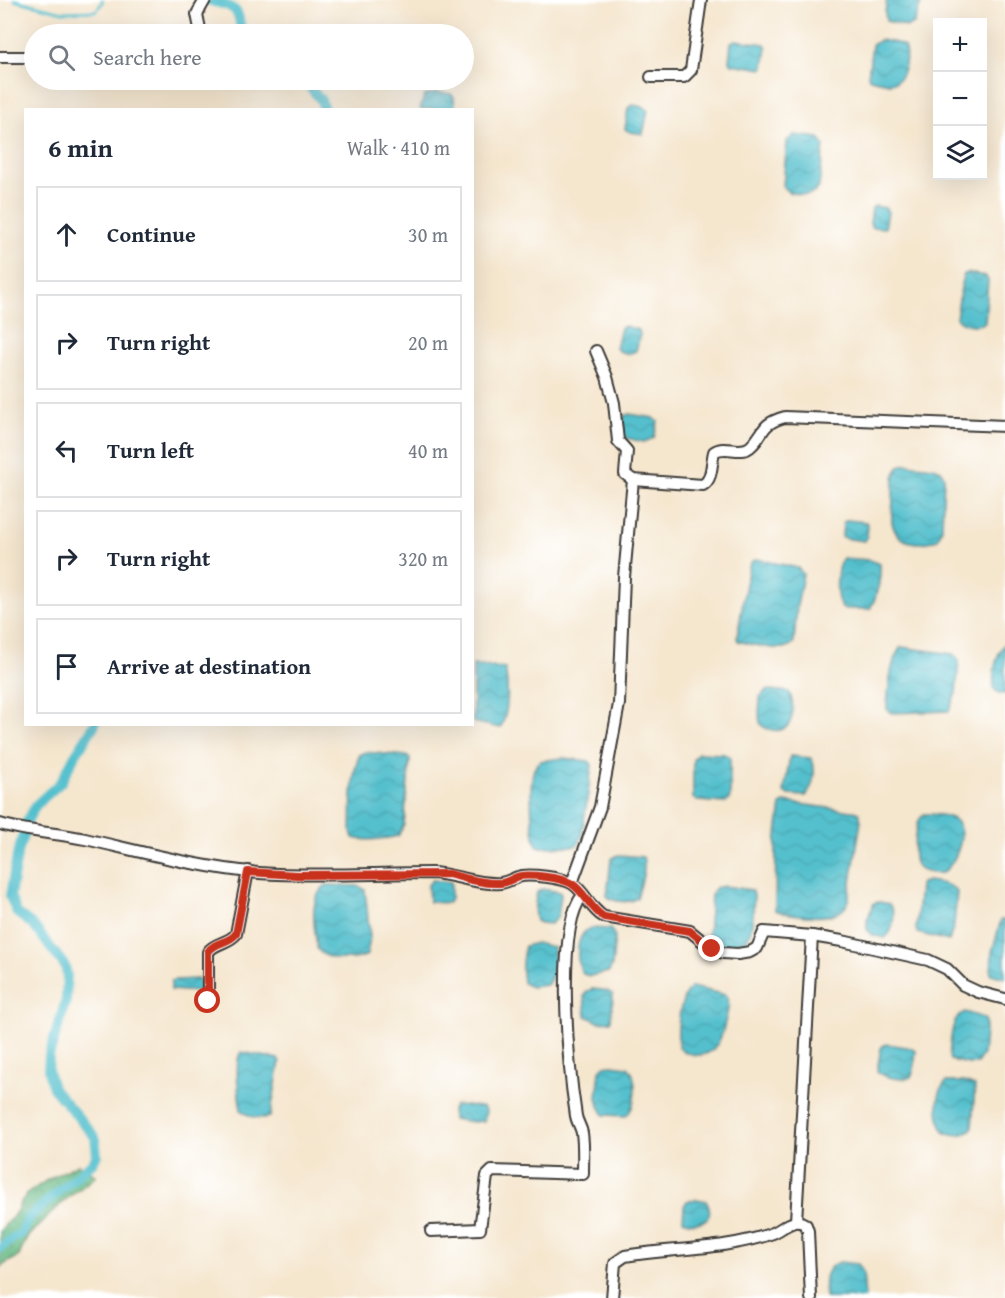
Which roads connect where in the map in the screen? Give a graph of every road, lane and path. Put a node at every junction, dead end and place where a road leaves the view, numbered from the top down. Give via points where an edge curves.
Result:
1 (700, 0) edge
2 (203, 3) edge
3 (199, 24) edge
4 (0, 57) edge
5 (24, 57) edge
6 (651, 77) dead end
7 (596, 351) dead end
8 (1005, 426) edge
9 (633, 480) junction
10 (0, 824) edge
11 (248, 872) junction
12 (572, 883) junction
13 (583, 895) junction
14 (812, 936) junction
15 (1005, 999) edge
16 (208, 1001) dead end
17 (796, 1221) junction
18 (431, 1231) dead end
19 (612, 1298) edge
20 (811, 1298) edge

1 - 6 street via 690,70 684,77
2 - 3 street via 197,14
4 - 5 street
7 - 9 street via 608,377 618,441 627,451 625,474
8 - 9 street via 785,417 766,425 744,450 714,452 708,482 703,485
9 - 12 street via 619,704 600,807
10 - 11 street
11 - 12 street via 449,874 499,883 518,876 534,876
11 - 16 street via 236,934 208,952
12 - 13 street
13 - 14 street via 596,913 604,917 690,931 712,949 723,952 750,952 757,948 764,932
13 - 18 street via 571,921 567,975 569,1054 576,1116 582,1134 583,1174 492,1171 487,1176 480,1229
14 - 15 street via 927,960 947,969 963,985
14 - 17 street
17 - 19 street via 754,1239 625,1256 615,1263
17 - 20 street via 802,1221 808,1231

